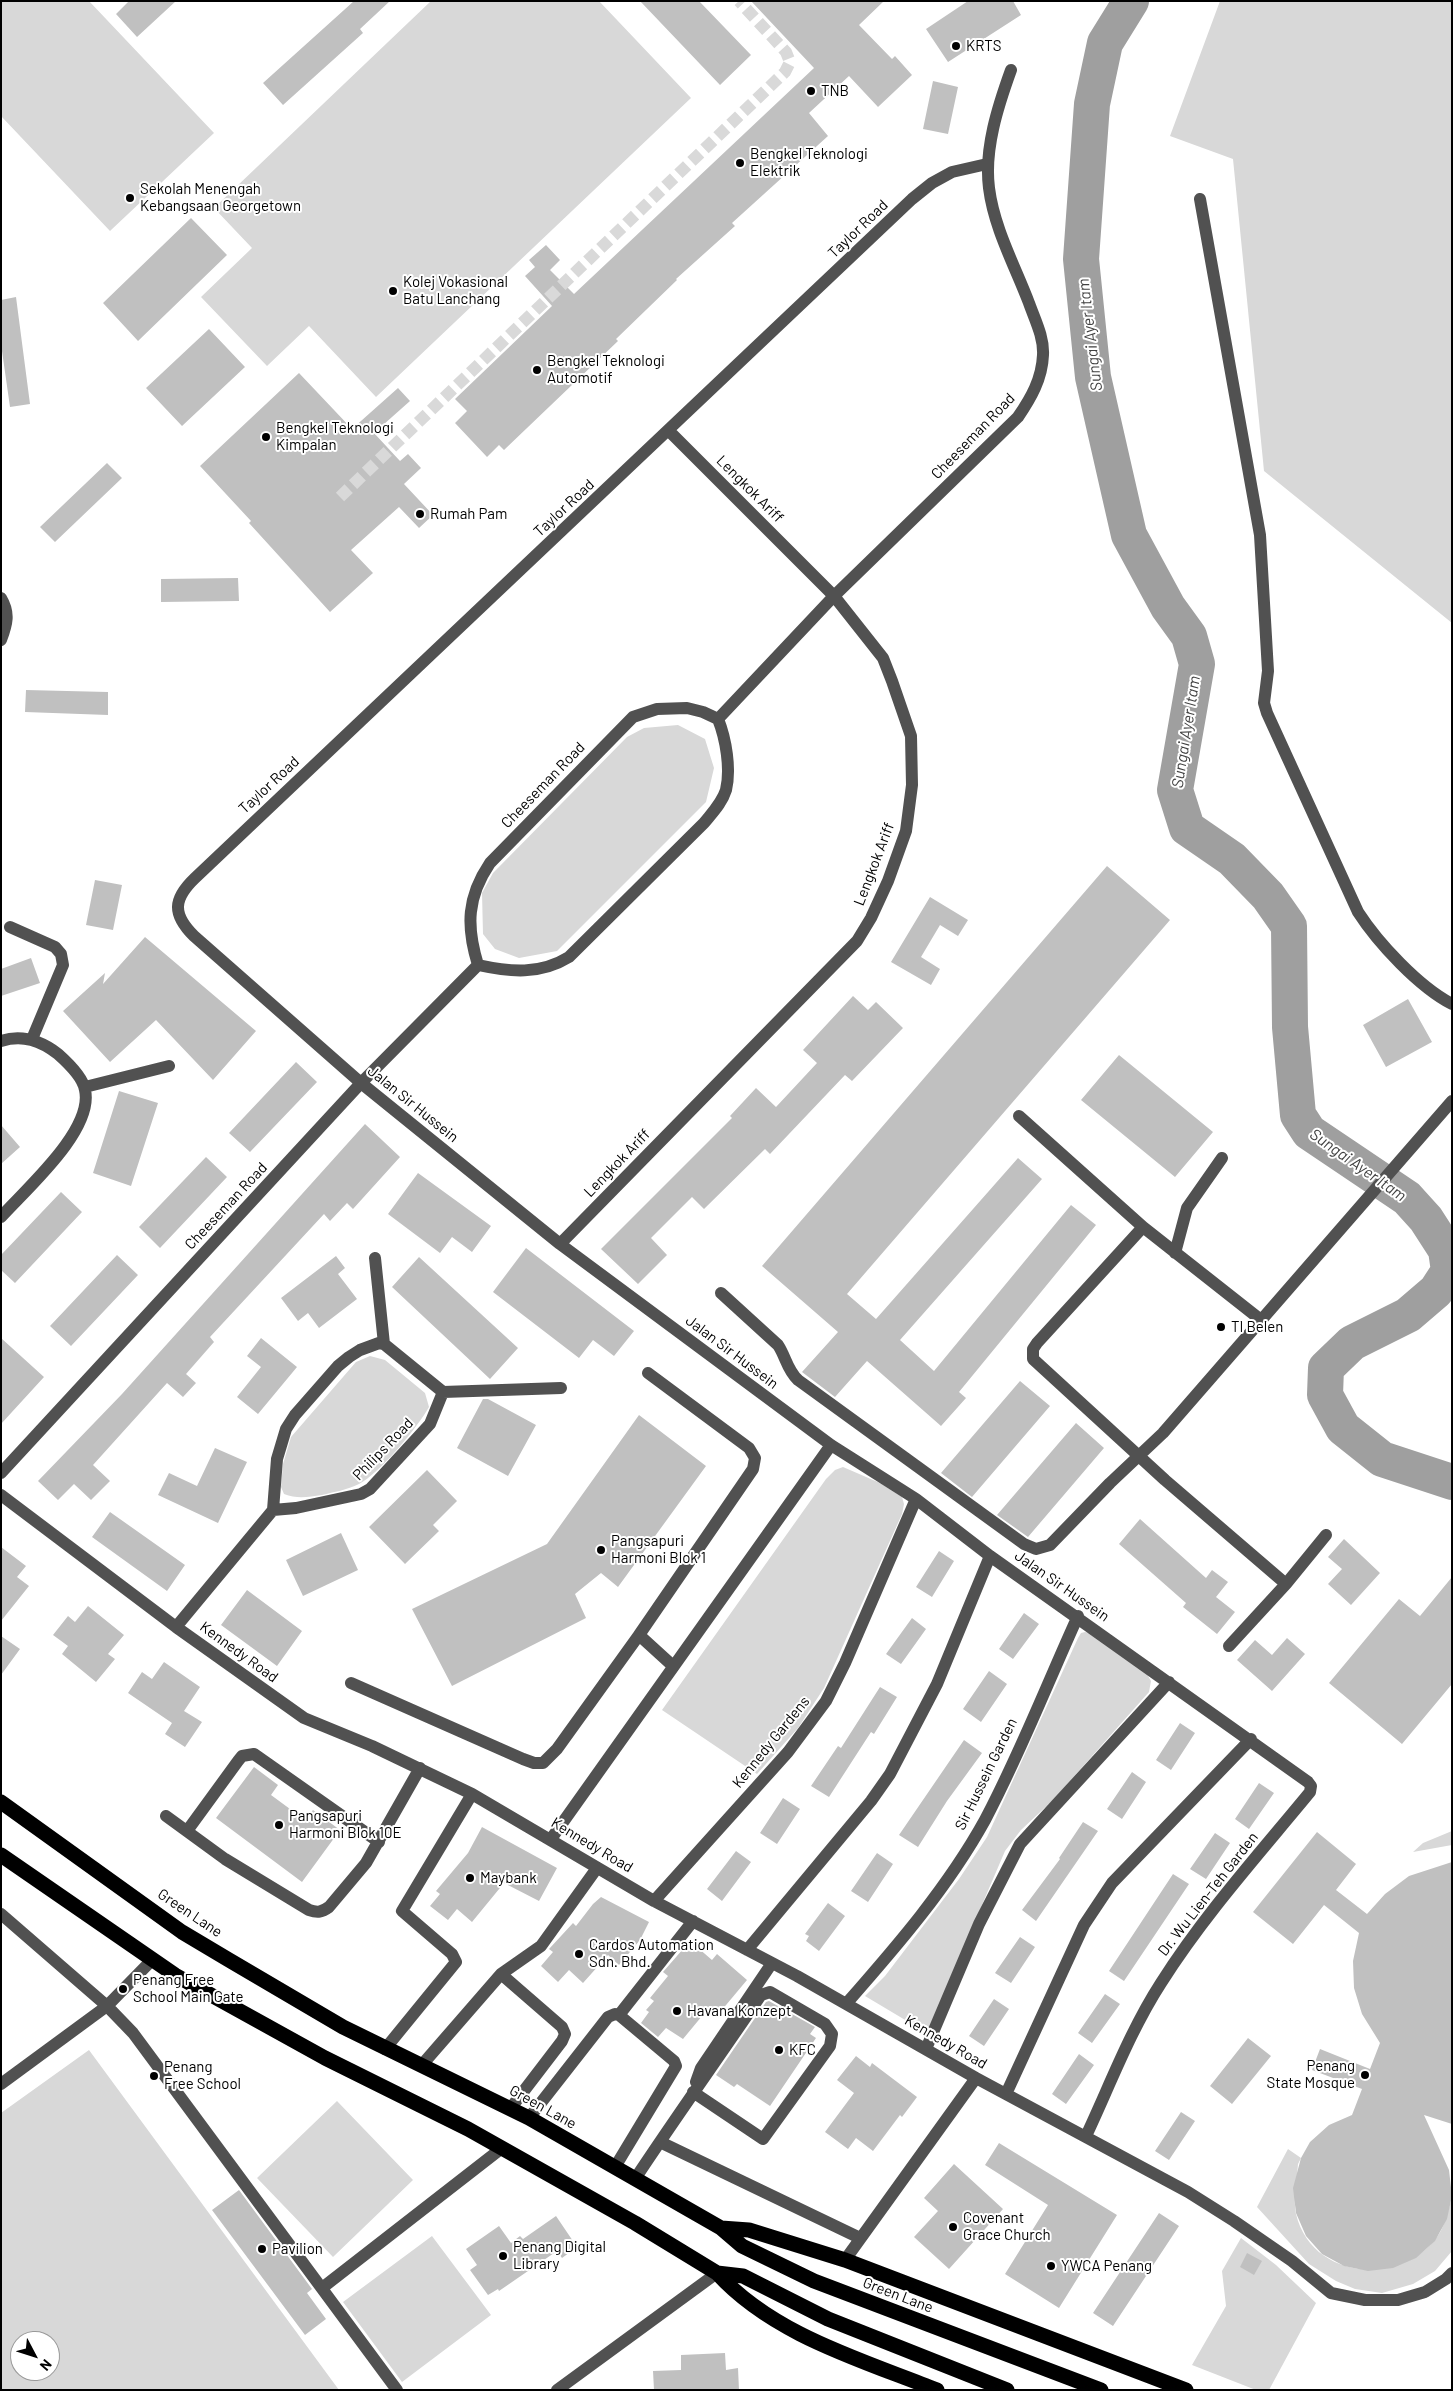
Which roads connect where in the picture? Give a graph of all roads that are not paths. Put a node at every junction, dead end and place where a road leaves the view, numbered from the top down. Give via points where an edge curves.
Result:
1 (1011, 70) dead end
2 (987, 164) junction
3 (1200, 199) dead end
4 (669, 431) junction
5 (834, 596) junction
6 (1, 598) edge
7 (1, 640) edge
8 (718, 720) junction
9 (178, 898) joint
10 (10, 927) dead end
11 (478, 965) junction
12 (1452, 1004) edge
13 (32, 1039) junction
14 (1, 1041) edge
15 (169, 1066) dead end
16 (361, 1083) junction
17 (85, 1087) junction
18 (1452, 1102) edge
19 (1019, 1116) dead end
20 (1222, 1158) dead end
21 (1, 1217) edge
22 (1143, 1227) junction
23 (560, 1244) junction
24 (1175, 1253) junction
25 (375, 1258) dead end
26 (721, 1293) dead end
27 (1260, 1320) junction
28 (384, 1344) junction
29 (648, 1373) dead end
30 (561, 1388) dead end
31 (443, 1392) junction
32 (831, 1445) junction
33 (1140, 1455) junction
34 (1, 1473) edge
35 (1, 1495) edge
36 (916, 1499) junction
37 (273, 1510) junction
38 (1326, 1535) dead end
39 (990, 1556) junction
40 (1286, 1584) junction
41 (1078, 1616) junction
42 (176, 1627) junction
43 (639, 1635) junction
44 (1229, 1646) dead end
45 (673, 1666) junction
46 (1169, 1682) junction
47 (351, 1683) dead end
48 (1250, 1739) junction
49 (420, 1768) junction
50 (1311, 1786) joint
51 (472, 1794) junction
52 (1, 1802) edge
53 (166, 1816) dead end
54 (187, 1831) junction
55 (551, 1839) junction
56 (379, 1842) junction
57 (1, 1855) edge
58 (597, 1868) junction
59 (654, 1901) junction
60 (1, 1914) edge
61 (693, 1921) junction
62 (747, 1950) junction
63 (152, 1960) junction
64 (772, 1963) junction
65 (501, 1974) junction
66 (846, 2004) junction
67 (107, 2006) junction
68 (619, 2015) junction
69 (385, 2049) junction
70 (926, 2049) junction
71 (421, 2066) junction
72 (976, 2078) junction
73 (1, 2084) edge
74 (693, 2092) junction
75 (1006, 2094) junction
76 (510, 2108) junction
77 (529, 2118) junction
78 (1086, 2136) junction
79 (660, 2142) junction
80 (502, 2148) junction
81 (615, 2167) junction
82 (635, 2180) junction
83 (721, 2228) junction
84 (860, 2238) junction
85 (845, 2260) junction
86 (717, 2273) junction
87 (1450, 2279) edge
88 (322, 2288) junction
89 (935, 2389) edge
90 (1099, 2389) edge
91 (396, 2390) edge
92 (557, 2390) edge
93 (1007, 2390) edge
94 (1186, 2390) edge

1 - 2 street, Cheeseman Road
2 - 4 street, Taylor Road via 952,172 912,199
2 - 5 street, Cheeseman Road via 995,217 1040,332 1043,354 1039,378 1018,417
3 - 12 street via 1260,535 1268,671 1266,712 1366,925 1417,979 1436,996
4 - 5 street, Lengkok Ariff
4 - 9 street, Taylor Road via 195,878
5 - 8 street, Cheeseman Road
5 - 23 street, Lengkok Ariff via 883,658 911,736 912,785 906,831 888,881 871,918 845,954
6 - 7 street via 8,621
8 - 11 street via 728,770 726,790 704,823 569,957 557,965 524,972
8 - 11 street, Cheeseman Road via 703,712 674,708 657,709 633,718 504,848 480,878 473,895 470,932
9 - 16 street, Jalan Sir Hussein via 178,910 184,926
10 - 13 street via 55,947 62,959 61,974
11 - 16 street, Cheeseman Road
13 - 14 street
13 - 17 street via 65,1060
15 - 17 street
16 - 23 street, Jalan Sir Hussein
16 - 34 street, Cheeseman Road
17 - 21 street via 86,1097 75,1134
18 - 27 street
19 - 22 street
20 - 24 street via 1187,1208
22 - 24 street
22 - 33 street via 1037,1343 1032,1354 1040,1368
23 - 32 street, Jalan Sir Hussein
24 - 27 street
25 - 28 street
26 - 33 street via 778,1345 798,1380 1036,1550 1050,1545
27 - 33 street via 1163,1433
28 - 31 street
28 - 37 street via 360,1350 338,1366 295,1415 286,1429 278,1459
29 - 43 street via 749,1448 755,1463
30 - 31 street
31 - 37 street, Philips Road via 430,1424 370,1488 361,1494
32 - 36 street, Jalan Sir Hussein
32 - 45 street
33 - 40 street
35 - 42 street, Kennedy Road
36 - 39 street, Jalan Sir Hussein
36 - 59 street, Kennedy Gardens via 826,1701 788,1752
37 - 42 street
38 - 40 street
39 - 41 street, Jalan Sir Hussein
39 - 62 street via 937,1684 890,1774
40 - 44 street
41 - 46 street, Jalan Sir Hussein
41 - 66 street, Sir Hussein Garden via 984,1820 946,1881 900,1943
42 - 49 street, Kennedy Road via 304,1718
43 - 45 street
43 - 47 street via 557,1749 543,1763 523,1759
45 - 55 street
46 - 48 street, Jalan Sir Hussein
46 - 70 street via 1020,1844 979,1924
48 - 50 street, Jalan Sir Hussein
48 - 75 street via 1129,1864 1097,1903
49 - 51 street, Kennedy Road
49 - 56 street
50 - 78 street, Dr. Wu Lien-Teh Garden via 1310,1792 1196,1931 1161,1983 1132,2034
51 - 55 street, Kennedy Road
51 - 69 street via 402,1910 452,1954 456,1962
52 - 69 highway, Green Lane via 182,1932
53 - 54 street
54 - 56 street via 225,1859 316,1913 330,1907
54 - 56 street via 242,1756 254,1754
55 - 58 street, Kennedy Road
57 - 63 highway
58 - 59 street, Kennedy Road
58 - 65 street via 541,1946
59 - 61 street, Kennedy Road
60 - 67 street
61 - 62 street, Kennedy Road
61 - 68 street
62 - 64 street, Kennedy Road
63 - 67 street
63 - 80 highway via 316,2053
64 - 66 street, Kennedy Road
64 - 74 street via 701,2068
65 - 71 street
65 - 76 street via 562,2026 564,2034 562,2041
66 - 70 street, Kennedy Road
67 - 73 street
67 - 88 street via 133,2033
68 - 77 street via 608,2017
68 - 81 street via 676,2066
69 - 71 highway, Green Lane
70 - 72 street, Kennedy Road
71 - 76 highway, Green Lane
72 - 75 street, Kennedy Road
72 - 84 street
74 - 74 street via 763,2139 830,2046 832,2034 825,2024 770,1992 760,1995
74 - 79 street
75 - 78 street, Kennedy Road
76 - 77 highway, Green Lane
77 - 81 highway, Green Lane
78 - 87 street, Kennedy Road via 1188,2192 1277,2251 1331,2293 1365,2300 1398,2300 1425,2292
79 - 82 street
79 - 84 street
80 - 86 highway
80 - 88 street
81 - 82 highway, Green Lane
82 - 83 highway, Green Lane
83 - 85 highway via 750,2230
83 - 90 highway, Green Lane via 742,2246 814,2281
84 - 85 street
85 - 94 highway
86 - 89 highway via 734,2292 800,2334 864,2363
86 - 92 street
86 - 93 highway via 743,2276 828,2320
88 - 91 street

